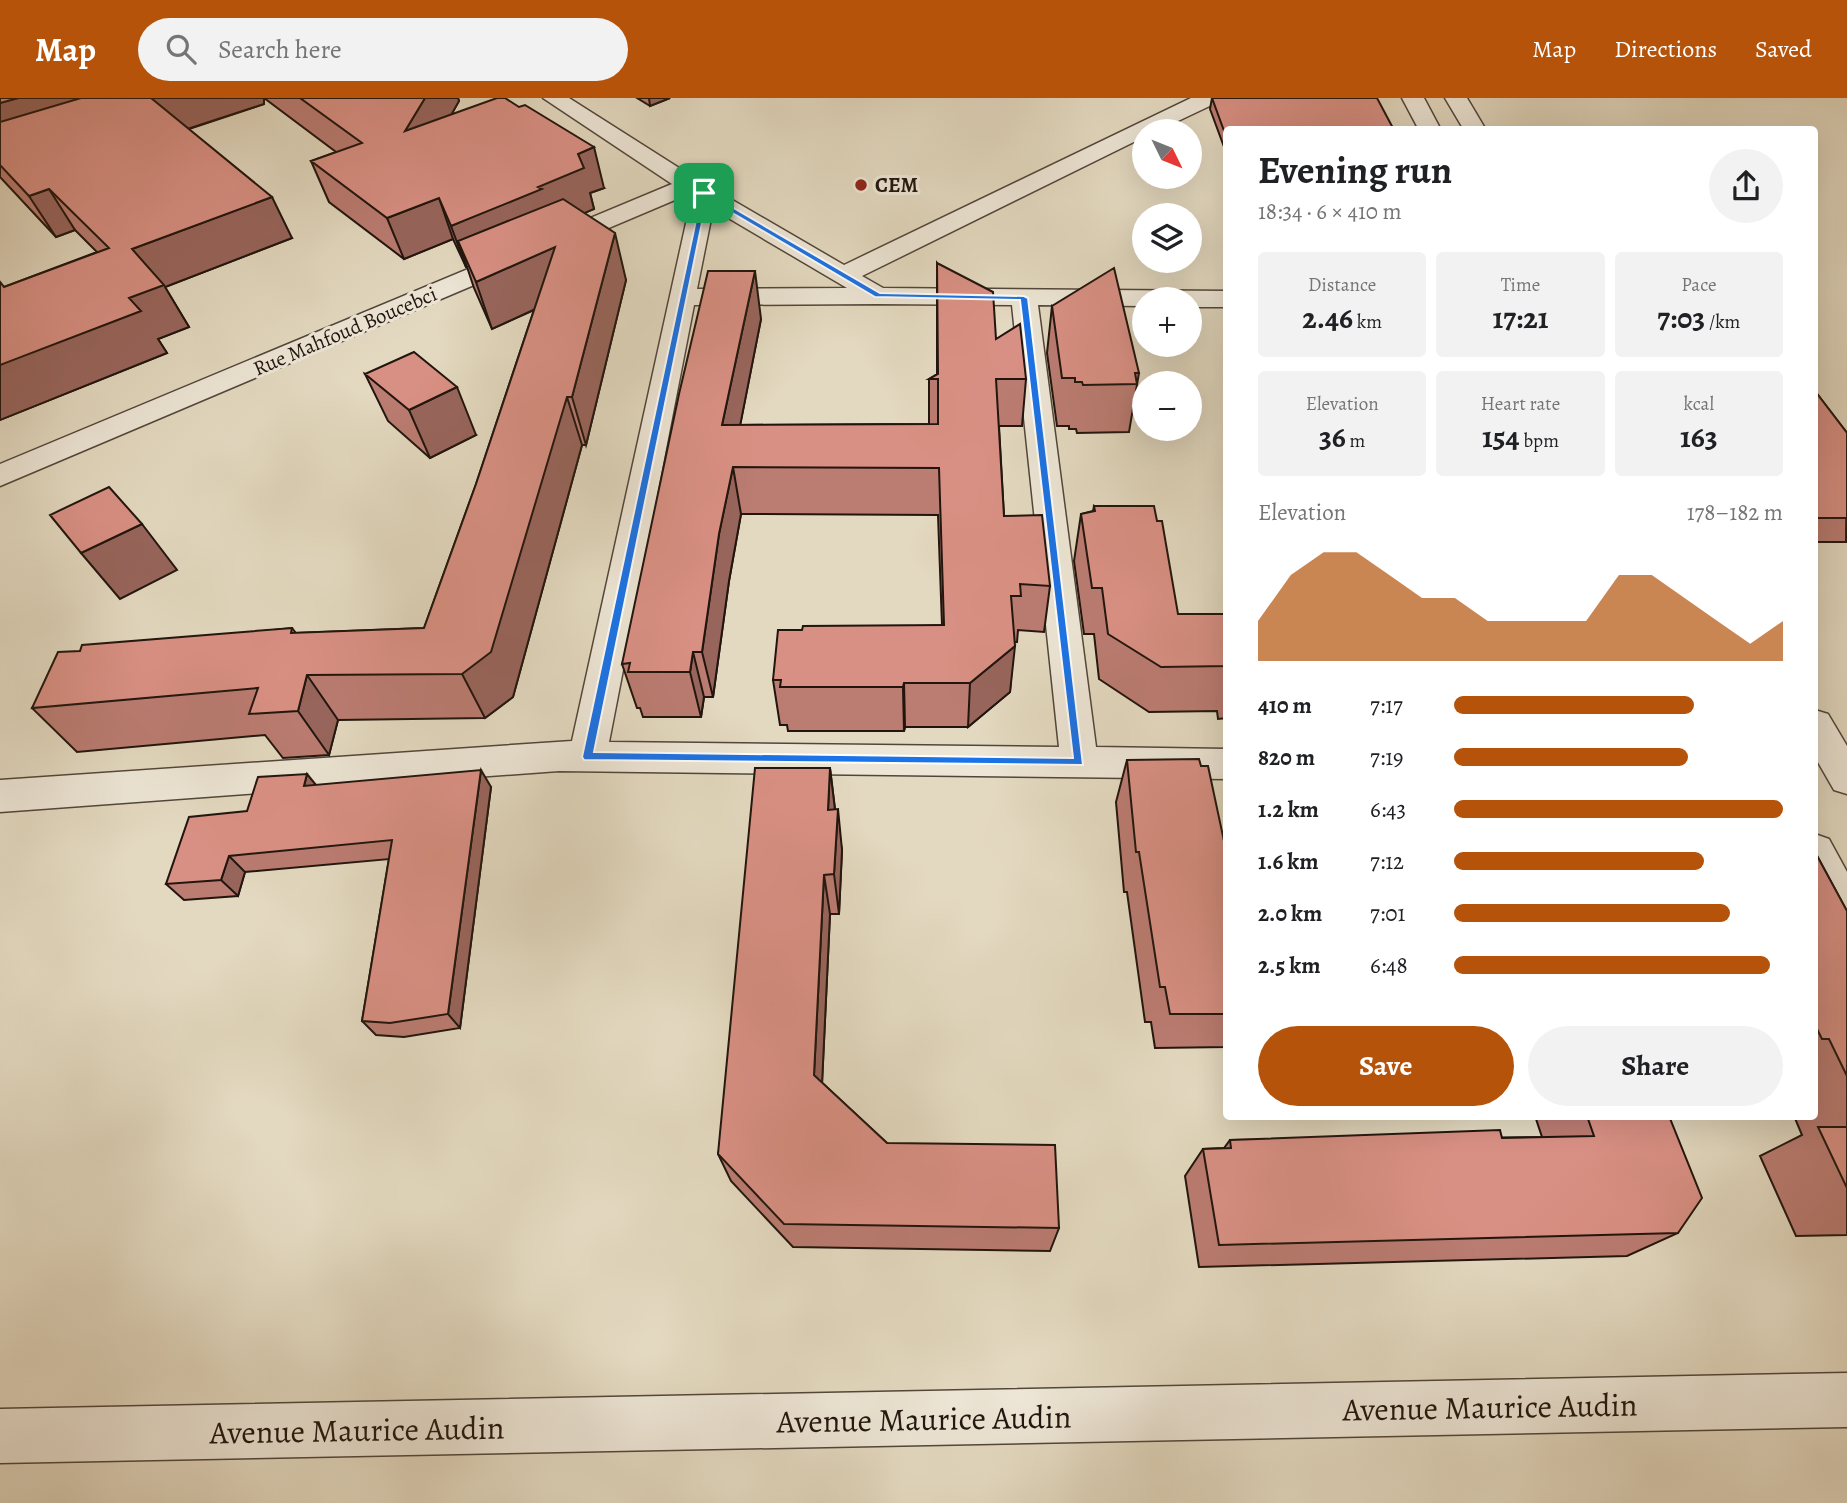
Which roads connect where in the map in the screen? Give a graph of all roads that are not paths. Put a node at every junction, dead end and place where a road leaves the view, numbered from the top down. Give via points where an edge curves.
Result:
1 (554, 98) edge
2 (1208, 98) edge
3 (1413, 98) edge
4 (1456, 98) edge
5 (1428, 126) edge
6 (1473, 126) edge
7 (697, 189) junction
8 (843, 275) junction
9 (878, 296) junction
10 (682, 297) junction
11 (1024, 298) junction
12 (1223, 299) edge
13 (0, 476) edge
14 (1818, 729) edge
15 (588, 757) junction
16 (1079, 762) junction
17 (1223, 764) edge
18 (1847, 779) edge
19 (0, 796) edge
20 (1818, 858) edge
21 (1847, 912) edge
22 (1847, 1400) edge
23 (0, 1436) edge

1 - 7 street
2 - 8 street
3 - 5 street
4 - 6 street
7 - 8 street
7 - 10 street
7 - 13 street, Rue Mahfoud Boucebci
8 - 9 street
9 - 10 street
9 - 11 street
10 - 15 street
11 - 12 street
11 - 16 street
14 - 18 street
15 - 16 street
15 - 19 street
16 - 17 street
20 - 21 street
22 - 23 street, Avenue Maurice Audin

